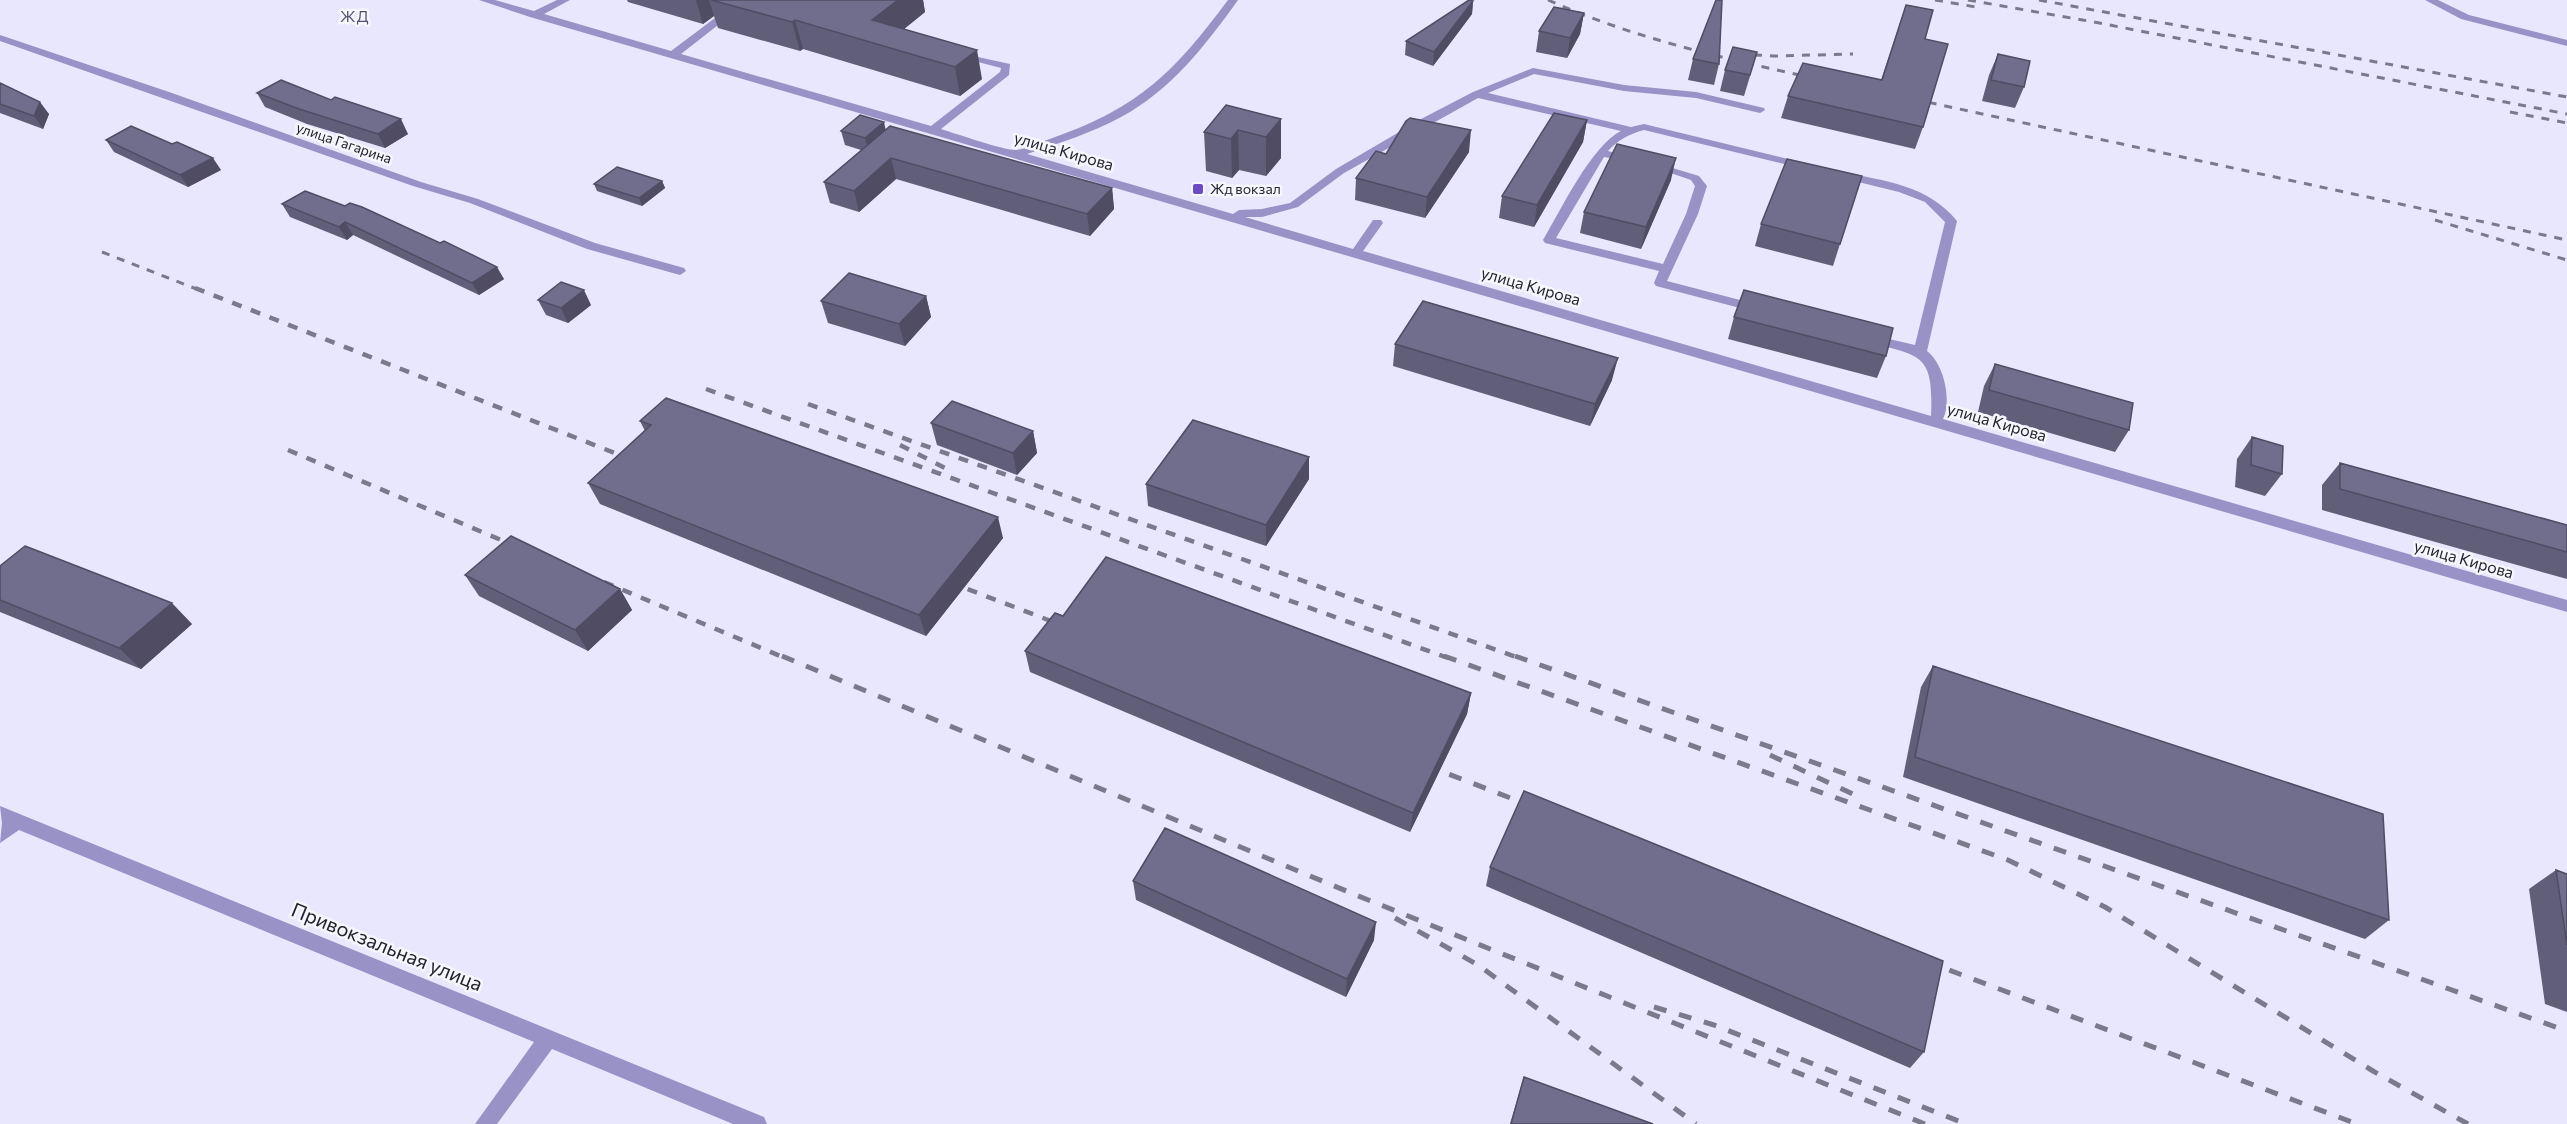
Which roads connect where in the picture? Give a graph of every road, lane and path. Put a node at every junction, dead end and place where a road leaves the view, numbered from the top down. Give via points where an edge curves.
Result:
1 (484, 0) edge
2 (565, 0) edge
3 (745, 0) edge
4 (1233, 0) edge
5 (2430, 0) edge
6 (534, 15) junction
7 (0, 38) edge
8 (2567, 43) edge
9 (951, 52) edge
10 (673, 55) junction
11 (1477, 94) junction
12 (1760, 110) dead end
13 (933, 130) junction
14 (1631, 130) junction
15 (1600, 153) junction
16 (1016, 154) junction
17 (1813, 168) edge
18 (1835, 173) edge
19 (1224, 214) junction
20 (1377, 223) dead end
21 (1356, 253) junction
22 (1666, 269) junction
23 (680, 271) dead end
24 (1769, 311) edge
25 (1855, 334) edge
26 (1920, 351) junction
27 (1938, 416) dead end
28 (2567, 606) edge
29 (8, 817) edge
30 (0, 836) edge
31 (549, 1037) junction
32 (484, 1124) edge
33 (757, 1124) edge

1 - 6 street, улица Кирова
2 - 6 street
3 - 10 street
4 - 16 street via 1209,33 1146,96 1110,118
5 - 8 street via 2465,17
6 - 10 street, улица Кирова
7 - 23 street, улица Гагарина via 474,201 591,246
9 - 13 street via 1006,66 1005,73
10 - 13 street, улица Кирова
11 - 12 street via 1533,71 1624,88 1696,95
11 - 14 street
11 - 19 street via 1340,171 1294,205 1262,213
13 - 16 street, улица Кирова
14 - 15 street via 1613,139
14 - 17 street via 1644,127
15 - 22 street via 1681,172 1695,178 1701,186
15 - 22 street via 1549,240
16 - 19 street, улица Кирова
18 - 26 street via 1903,189 1929,200 1951,221
19 - 21 street, улица Кирова
20 - 21 street
21 - 28 street, улица Кирова
22 - 24 street via 1660,283
25 - 26 street
26 - 27 street via 1931,364 1939,390
29 - 30 street
29 - 31 street, Привокзальная улица
31 - 32 street
31 - 33 street, Привокзальная улица

